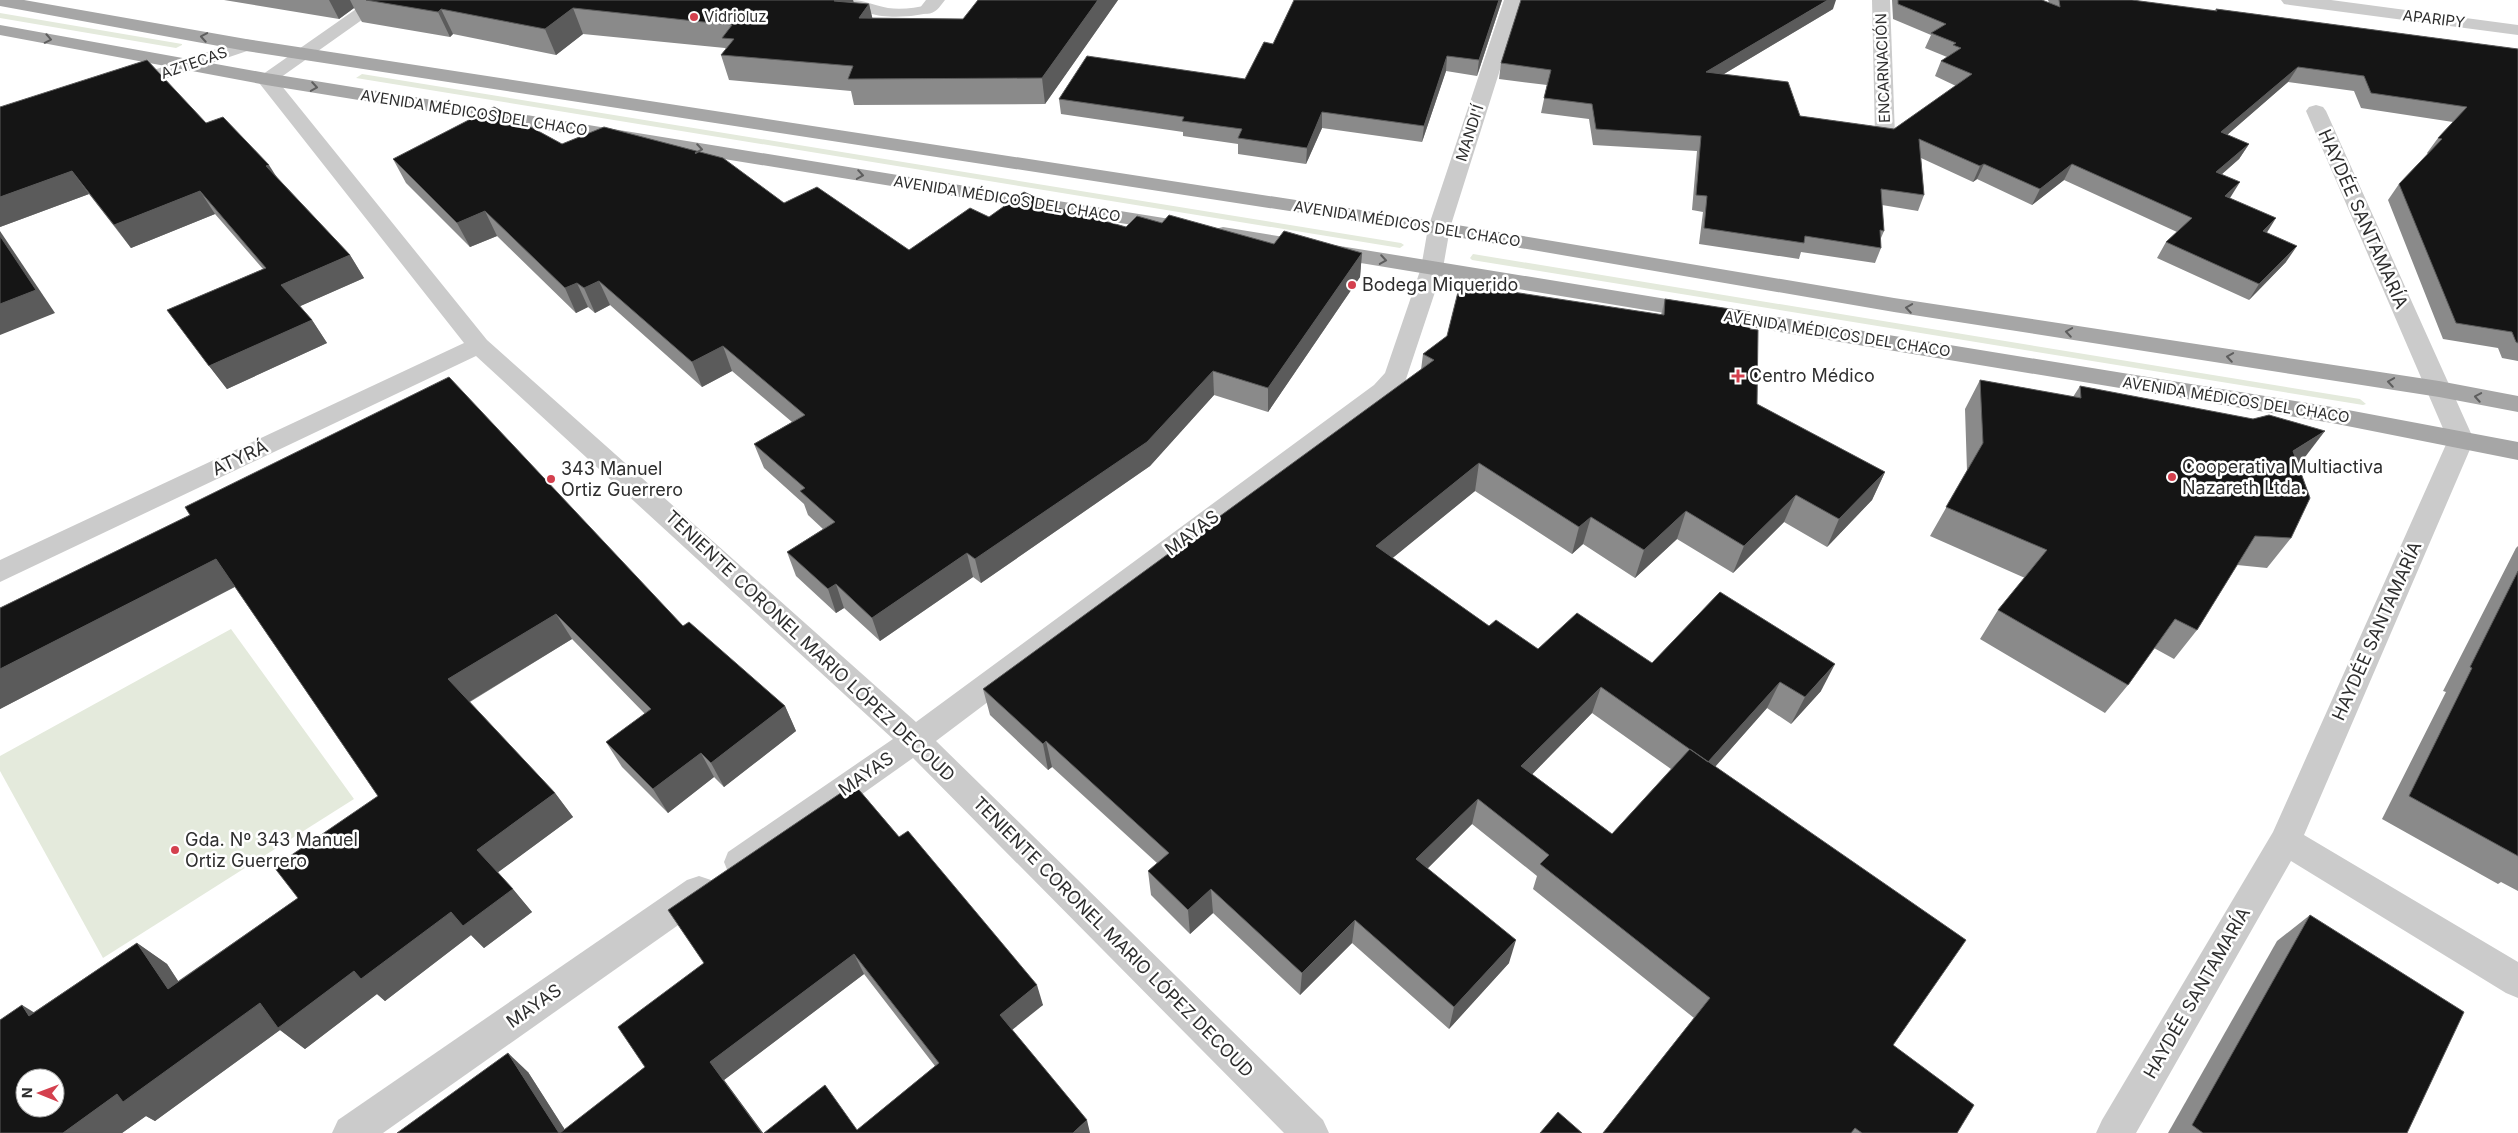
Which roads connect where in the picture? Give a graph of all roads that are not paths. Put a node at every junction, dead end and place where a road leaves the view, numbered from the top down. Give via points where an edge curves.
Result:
1 (381, 0) edge
2 (856, 0) edge
3 (1513, 0) edge
4 (1880, 0) edge
5 (2290, 0) edge
6 (0, 1) edge
7 (932, 4) edge
8 (0, 30) edge
9 (2518, 30) edge
10 (246, 45) junction
11 (304, 54) junction
12 (187, 65) junction
13 (266, 79) junction
14 (112, 90) edge
15 (2316, 111) dead end
16 (1885, 136) edge
17 (1439, 228) junction
18 (1432, 268) junction
19 (480, 345) junction
20 (2439, 389) junction
21 (2518, 404) edge
22 (2461, 440) junction
23 (2518, 451) edge
24 (0, 572) edge
25 (915, 740) junction
26 (2285, 841) junction
27 (2518, 981) edge
28 (351, 1133) edge
29 (1310, 1133) edge
30 (2115, 1133) edge

1 - 11 street
2 - 7 lane via 890,14 911,14
3 - 17 street, MANDI'Í
4 - 16 street, ENCARNACIÓN
5 - 9 street, APARIPY
10 -> 6 main road, AVENIDA MÉDICOS DEL CHACO
8 -> 12 main road, AVENIDA MÉDICOS DEL CHACO
10 - 11 main road, AVENIDA MÉDICOS DEL CHACO
10 - 12 street, AZTECAS
11 - 13 street
11 - 17 main road, AVENIDA MÉDICOS DEL CHACO
12 - 13 main road, AVENIDA MÉDICOS DEL CHACO
12 - 14 street, AZTECAS
13 -> 18 main road, AVENIDA MÉDICOS DEL CHACO
13 - 19 street, TENIENTE CORONEL MARIO LÓPEZ DECOUD
15 - 20 street, HAYDÉE SANTAMARÍA
17 - 18 street, MANDI'Í
20 -> 17 main road, AVENIDA MÉDICOS DEL CHACO via 1894,305
18 - 22 main road, AVENIDA MÉDICOS DEL CHACO via 2332,415
18 - 25 street, MAYAS via 1396,376 1382,390
19 - 24 street, ATYRÁ
19 - 25 street, TENIENTE CORONEL MARIO LÓPEZ DECOUD
21 -> 20 main road, AVENIDA MÉDICOS DEL CHACO
20 - 22 street, HAYDÉE SANTAMARÍA
22 - 23 main road, AVENIDA MÉDICOS DEL CHACO
22 - 26 street, HAYDÉE SANTAMARÍA
25 - 28 street, MAYAS
25 - 29 street, TENIENTE CORONEL MARIO LÓPEZ DECOUD
26 - 27 street
26 - 30 street, HAYDÉE SANTAMARÍA

